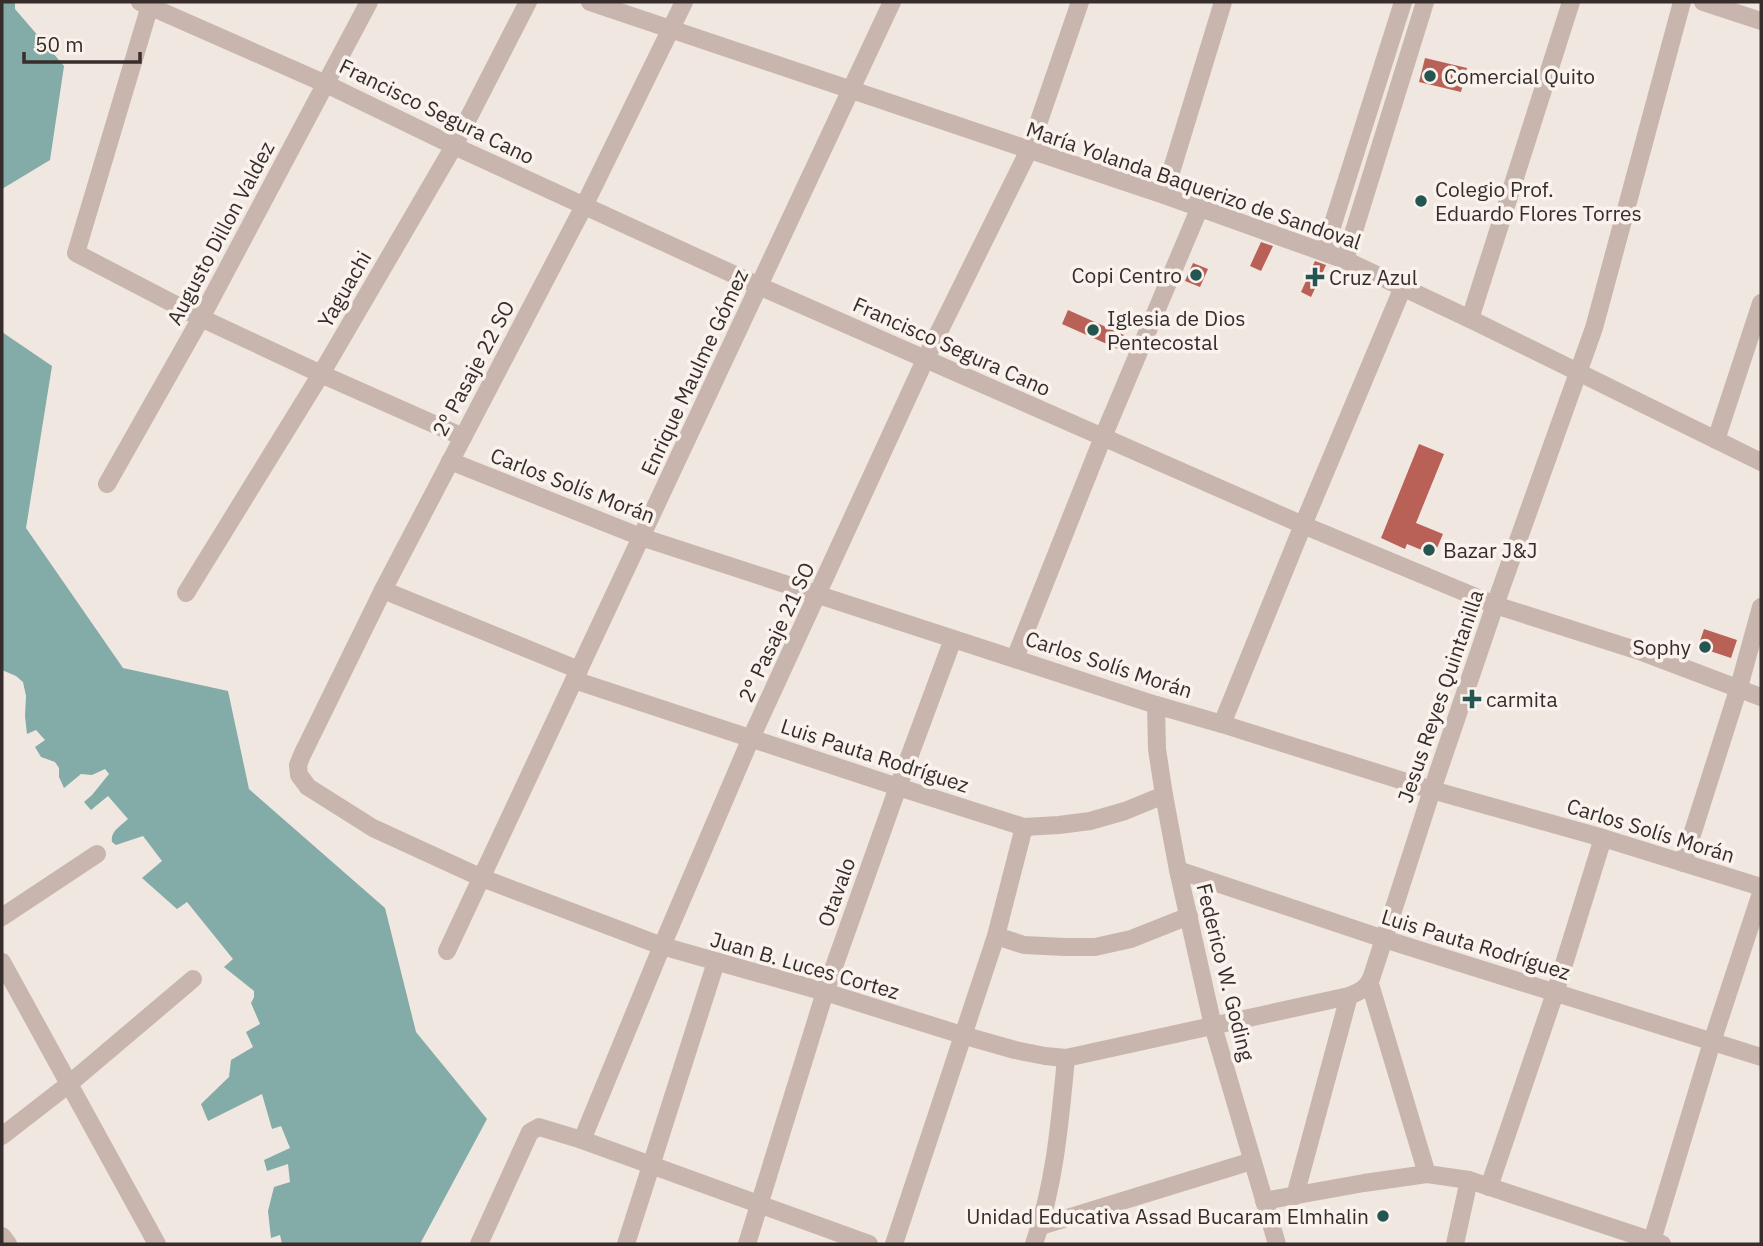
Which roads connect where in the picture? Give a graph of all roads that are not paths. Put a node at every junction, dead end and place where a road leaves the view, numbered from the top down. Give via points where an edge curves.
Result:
1 (369, 2) edge
2 (528, 2) edge
3 (590, 2) edge
4 (684, 2) edge
5 (892, 2) edge
6 (1080, 2) edge
7 (1223, 2) edge
8 (1403, 2) edge
9 (1425, 2) edge
10 (1571, 2) edge
11 (1682, 2) edge
12 (1703, 2) edge
13 (147, 3) edge
14 (1761, 21) edge
15 (671, 29) junction
16 (326, 83) junction
17 (851, 89) junction
18 (454, 146) junction
19 (1028, 150) junction
20 (1164, 195) junction
21 (584, 206) junction
22 (1200, 207) junction
23 (1324, 252) junction
24 (1345, 260) junction
25 (759, 286) junction
26 (1403, 287) junction
27 (1761, 303) edge
28 (201, 318) junction
29 (1470, 319) junction
30 (925, 360) junction
31 (1578, 372) junction
32 (321, 374) junction
33 (463, 437) junction
34 (1103, 437) junction
35 (1716, 440) junction
36 (450, 461) junction
37 (1761, 462) edge
38 (107, 484) dead end
39 (1303, 525) junction
40 (641, 537) junction
41 (383, 590) junction
42 (187, 593) dead end
43 (818, 595) junction
44 (1495, 605) junction
45 (1761, 607) edge
46 (953, 639) junction
47 (1015, 658) junction
48 (577, 675) junction
49 (1739, 687) junction
50 (1761, 697) edge
51 (1156, 705) junction
52 (1222, 723) junction
53 (751, 738) junction
54 (302, 755) joint
55 (898, 787) junction
56 (1432, 790) junction
57 (1164, 795) junction
58 (1024, 827) junction
59 (1603, 838) junction
60 (97, 854) dead end
61 (1683, 863) junction
62 (1178, 870) junction
63 (482, 878) junction
64 (1761, 887) edge
65 (1761, 893) edge
66 (1189, 916) junction
67 (2, 917) edge
68 (996, 936) junction
69 (1384, 939) junction
70 (662, 946) junction
71 (447, 951) dead end
72 (2, 962) edge
73 (716, 962) junction
74 (193, 979) dead end
75 (1370, 984) junction
76 (825, 992) junction
77 (1555, 993) junction
78 (1349, 996) junction
79 (1213, 1026) junction
80 (962, 1035) junction
81 (1712, 1042) junction
82 (1761, 1057) edge
83 (1066, 1058) junction
84 (69, 1084) junction
85 (2, 1136) edge
86 (582, 1140) junction
87 (1252, 1161) junction
88 (650, 1165) junction
89 (1427, 1174) junction
90 (1469, 1180) junction
91 (1489, 1187) junction
92 (1296, 1196) junction
93 (1264, 1201) junction
94 (760, 1205) junction
95 (1041, 1226) junction
96 (2, 1236) edge
97 (1655, 1243) edge
98 (8, 1244) edge
99 (157, 1244) edge
100 (479, 1244) edge
101 (626, 1244) edge
102 (747, 1244) edge
103 (869, 1244) edge
104 (894, 1244) edge
105 (1034, 1244) edge
106 (1277, 1244) edge
107 (1455, 1244) edge

1 - 16 street, Augusto Dillon Valdez
2 - 18 street, Yaguachi
3 - 15 street, María Yolanda Baquerizo de Sandoval
4 - 15 street, 2º Pasaje 22 SO
5 - 17 street, Enrique Maulme Gómez
6 - 19 street, 2° Pasaje 21 SO
7 - 20 street
8 - 23 street
9 - 24 street
10 - 29 street
11 - 31 street, Jesus Reyes Quintanilla
12 - 14 street
13 - 16 street, Francisco Segura Cano
13 - 28 street via 76,253
15 - 17 street, María Yolanda Baquerizo de Sandoval
15 - 21 street, 2º Pasaje 22 SO
16 - 18 street, Francisco Segura Cano
16 - 28 street, Augusto Dillon Valdez
17 - 19 street, María Yolanda Baquerizo de Sandoval
17 - 25 street, Enrique Maulme Gómez
18 - 21 street, Francisco Segura Cano
18 - 32 street, Yaguachi
19 - 20 street, María Yolanda Baquerizo de Sandoval
19 - 30 street, 2° Pasaje 21 SO
20 - 22 street, María Yolanda Baquerizo de Sandoval
21 - 25 street, Francisco Segura Cano
21 - 33 street, 2º Pasaje 22 SO
22 - 23 street, María Yolanda Baquerizo de Sandoval
22 - 34 street
23 - 24 street, María Yolanda Baquerizo de Sandoval
24 - 26 street, María Yolanda Baquerizo de Sandoval
25 - 30 street, Francisco Segura Cano
25 - 40 street, Enrique Maulme Gómez
26 - 29 street, María Yolanda Baquerizo de Sandoval
26 - 39 street
27 - 35 street
28 - 32 street
28 - 38 street, Augusto Dillon Valdez
29 - 31 street, María Yolanda Baquerizo de Sandoval
30 - 34 street, Francisco Segura Cano
30 - 43 street, 2° Pasaje 21 SO
31 - 35 street, María Yolanda Baquerizo de Sandoval
31 - 44 street, Jesus Reyes Quintanilla
32 - 33 street
32 - 42 street, Yaguachi
33 - 36 street, 2º Pasaje 22 SO
34 - 39 street, Francisco Segura Cano
34 - 47 street
35 - 37 street, María Yolanda Baquerizo de Sandoval
36 - 40 street, Carlos Solís Morán
36 - 41 street, 2º Pasaje 22 SO
39 - 44 street, Francisco Segura Cano
39 - 52 street
40 - 43 street, Carlos Solís Morán
40 - 48 street, Enrique Maulme Gómez
41 - 48 street, Luis Pauta Rodríguez
41 - 54 street, 2º Pasaje 22 SO
43 - 46 street, Carlos Solís Morán
43 - 53 street, 2° Pasaje 21 SO
44 - 49 street, Francisco Segura Cano
44 - 56 street, Jesus Reyes Quintanilla
45 - 49 street
46 - 47 street, Carlos Solís Morán
46 - 55 street, Otavalo
47 - 51 street, Carlos Solís Morán
48 - 53 street, Luis Pauta Rodríguez
48 - 63 street, Enrique Maulme Gómez
49 - 50 street, Francisco Segura Cano
49 - 61 street
51 - 52 street, Carlos Solís Morán
51 - 57 street, Federico W. Goding
52 - 56 street, Carlos Solís Morán
53 - 55 street, Luis Pauta Rodríguez
53 - 70 street, 2° Pasaje 21 SO
54 - 63 street, Juan B. Luces Cortez via 299,775 308,787 373,828
55 - 58 street, Luis Pauta Rodríguez
55 - 76 street, Otavalo
56 - 59 street, Carlos Solís Morán
56 - 69 street, Jesus Reyes Quintanilla
57 - 58 street, Luis Pauta Rodríguez via 1090,821
57 - 62 street, Federico W. Goding
58 - 68 street
59 - 61 street, Carlos Solís Morán
59 - 77 street
60 - 67 street
61 - 64 street, Carlos Solís Morán
62 - 66 street, Federico W. Goding
62 - 69 street, Luis Pauta Rodríguez
63 - 70 street, Juan B. Luces Cortez
63 - 71 street, Enrique Maulme Gómez
65 - 81 street
66 - 68 street via 1096,947 1024,945
66 - 79 street, Federico W. Goding
68 - 80 street
69 - 75 street, Jesus Reyes Quintanilla
69 - 77 street, Luis Pauta Rodríguez
70 - 73 street, Juan B. Luces Cortez
70 - 86 street, 2° Pasaje 21 SO
72 - 84 street
73 - 76 street, Juan B. Luces Cortez
73 - 88 street
74 - 84 street
75 - 78 street
75 - 89 street
76 - 80 street, Juan B. Luces Cortez
76 - 94 street, Otavalo
77 - 81 street, Luis Pauta Rodríguez
77 - 91 street
78 - 79 street, Juan B. Luces Cortez
78 - 92 street
79 - 83 street, Juan B. Luces Cortez
79 - 87 street, Federico W. Goding
80 - 83 street, Juan B. Luces Cortez
80 - 104 street
81 - 82 street, Luis Pauta Rodríguez
81 - 97 street
83 - 95 street via 1057,1149
84 - 85 street
84 - 99 street
86 - 88 street
86 - 100 street via 540,1127 530,1132
87 - 93 street, Federico W. Goding
87 - 95 street
88 - 94 street
88 - 101 street
89 - 90 street
89 - 92 street
90 - 91 street
90 - 107 street
91 - 97 street
92 - 93 street
93 - 106 street, Federico W. Goding
94 - 102 street, Otavalo
94 - 103 street
95 - 105 street
96 - 98 street

